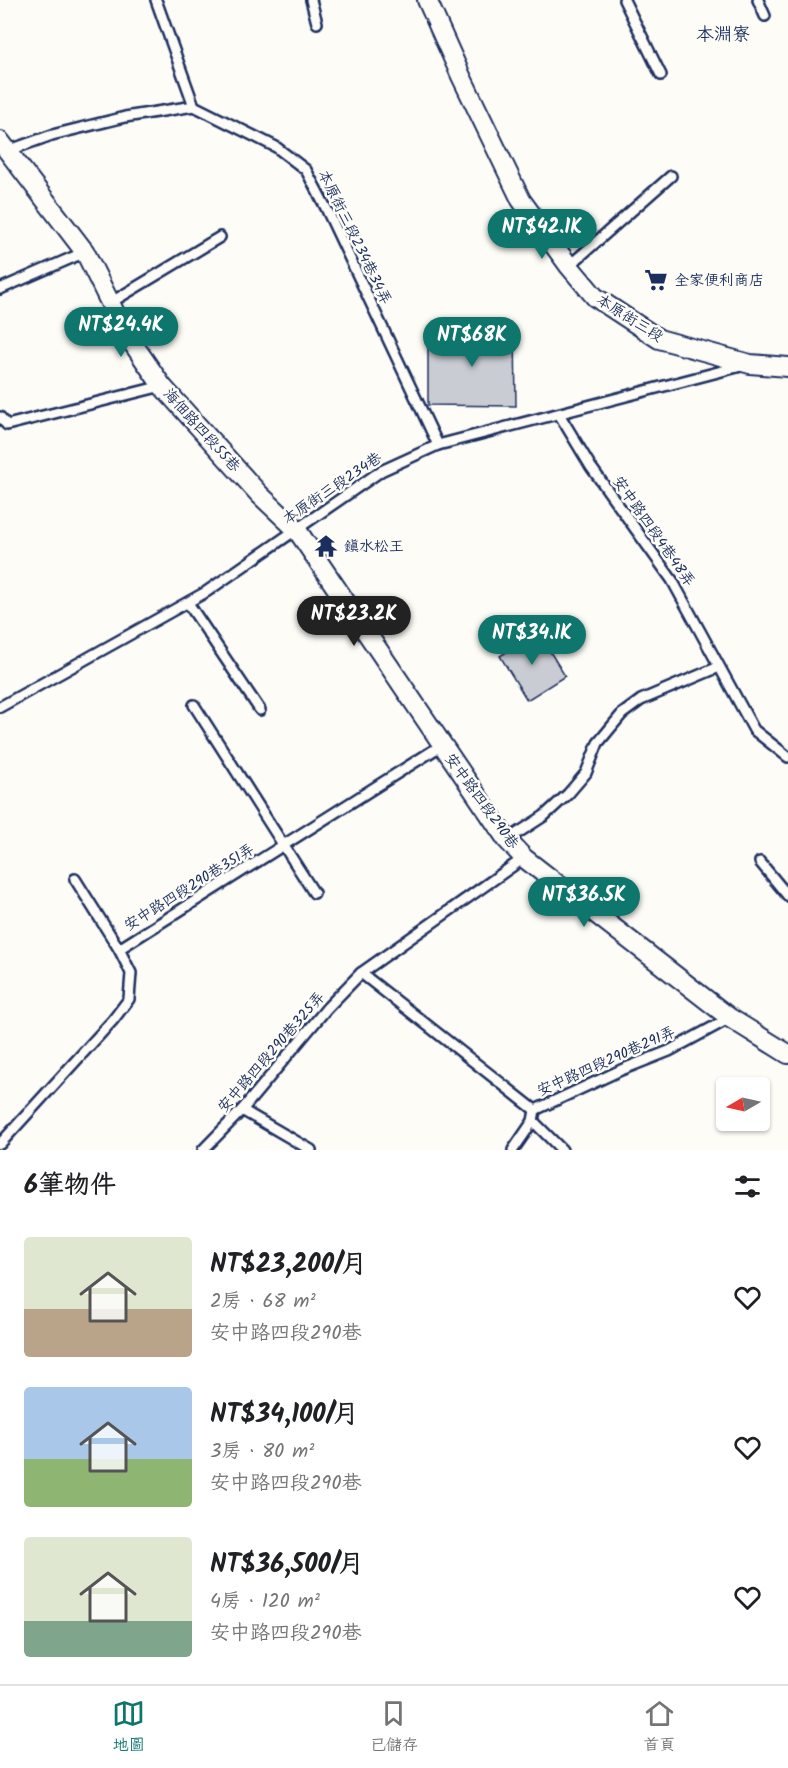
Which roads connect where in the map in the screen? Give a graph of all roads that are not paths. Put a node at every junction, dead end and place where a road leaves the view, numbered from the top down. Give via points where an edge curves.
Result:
1 (156, 0) edge
2 (311, 0) edge
3 (427, 0) edge
4 (624, 0) edge
5 (758, 0) edge
6 (765, 15) dead end
7 (317, 23) dead end
8 (661, 75) dead end
9 (194, 106) junction
10 (2, 149) edge
11 (671, 176) dead end
12 (220, 237) dead end
13 (85, 252) junction
14 (568, 266) junction
15 (0, 289) edge
16 (110, 303) junction
17 (750, 364) junction
18 (788, 367) edge
19 (162, 386) junction
20 (558, 414) junction
21 (0, 417) edge
22 (438, 445) junction
23 (297, 530) junction
24 (188, 603) junction
25 (719, 667) junction
26 (194, 705) dead end
27 (0, 706) edge
28 (260, 710) dead end
29 (442, 745) junction
30 (788, 757) edge
31 (507, 840) junction
32 (283, 845) junction
33 (524, 858) junction
34 (760, 862) dead end
35 (75, 879) dead end
36 (314, 893) dead end
37 (788, 896) edge
38 (119, 949) junction
39 (361, 973) junction
40 (730, 1018) junction
41 (787, 1052) edge
42 (242, 1110) junction
43 (535, 1110) junction
44 (533, 1121) junction
45 (0, 1144) edge
46 (203, 1150) edge
47 (311, 1150) edge
48 (513, 1150) edge
49 (562, 1150) edge

1 - 9 lane
2 - 7 lane
3 - 14 street, 本原街三段 via 521,200
4 - 8 lane
5 - 6 lane
9 - 10 lane via 125,117
9 - 22 lane, 本原街三段234巷34弄 via 276,147 306,170
10 - 13 street, 海佃路四段55巷
11 - 14 lane
12 - 16 lane
13 - 15 lane
13 - 16 street, 海佃路四段55巷
14 - 17 street, 本原街三段 via 595,297 658,339
16 - 19 street, 海佃路四段55巷
17 - 18 street, 本原街三段
17 - 20 lane, 本原街三段234巷
19 - 21 lane via 7,425
19 - 23 street, 海佃路四段55巷 via 259,494
20 - 22 lane, 本原街三段234巷
20 - 25 lane, 安中路四段4巷48弄 via 672,580
22 - 23 lane, 本原街三段234巷 via 381,471
23 - 24 lane, 本原街三段234巷
23 - 29 street, 安中路四段290巷
24 - 27 lane, 本原街三段234巷
24 - 28 lane
25 - 30 lane, 安中路四段4巷48弄 via 754,730
25 - 31 lane via 640,700 622,714 598,743 586,773 568,794 544,816
26 - 32 lane
29 - 31 street, 安中路四段290巷
29 - 32 lane, 安中路四段290巷351弄
31 - 33 street, 安中路四段290巷
32 - 36 lane
32 - 38 lane, 安中路四段290巷351弄
33 - 39 lane, 安中路四段290巷325弄
33 - 40 street, 安中路四段290巷
34 - 37 lane
35 - 38 lane, 安中路四段290巷351弄
38 - 45 lane via 131,973 129,999
39 - 42 lane, 安中路四段290巷325弄
39 - 43 lane
40 - 41 street, 安中路四段290巷
40 - 43 lane, 安中路四段290巷291弄 via 669,1051
42 - 46 lane, 安中路四段290巷325弄
42 - 47 lane
43 - 44 lane, 安中路四段290巷291弄
44 - 48 lane, 安中路四段290巷291弄
44 - 49 lane

